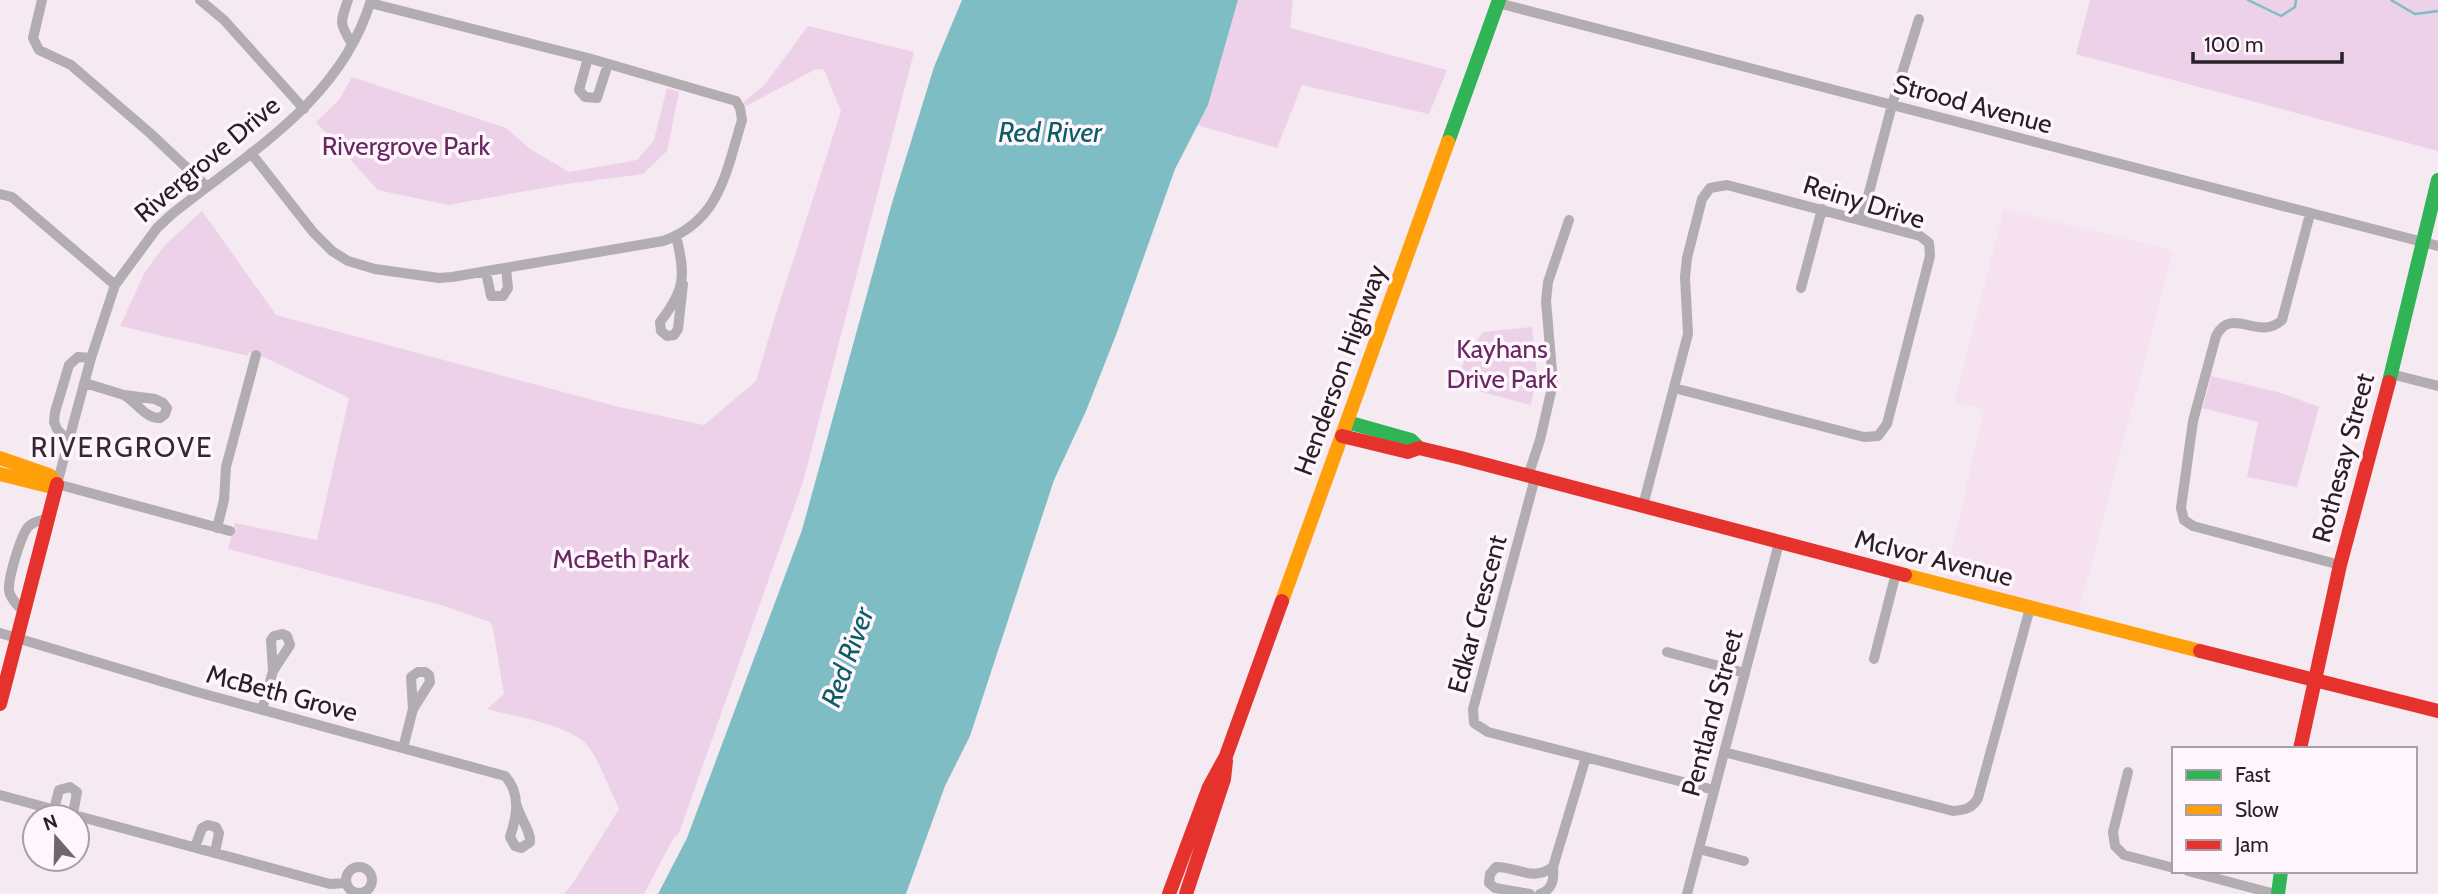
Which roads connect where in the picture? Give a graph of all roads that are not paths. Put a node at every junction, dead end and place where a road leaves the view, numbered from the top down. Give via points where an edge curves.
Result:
1 (41, 0) edge
2 (200, 0) edge
3 (348, 0) edge
4 (1499, 1) edge
5 (371, 2) edge
6 (1919, 19) dead end
7 (352, 44) junction
8 (589, 58) junction
9 (608, 64) junction
10 (1892, 105) junction
11 (304, 109) junction
12 (251, 153) junction
13 (2438, 180) edge
14 (206, 186) junction
15 (0, 194) edge
16 (1822, 209) junction
17 (2310, 214) junction
18 (1570, 219) dead end
19 (1862, 219) junction
20 (676, 236) junction
21 (2431, 244) edge
22 (506, 268) junction
23 (486, 272) junction
24 (683, 284) junction
25 (115, 285) junction
26 (1801, 288) dead end
27 (256, 355) dead end
28 (91, 358) junction
29 (2391, 374) junction
30 (85, 383) junction
31 (2438, 386) edge
32 (1674, 387) junction
33 (124, 395) dead end
34 (1345, 429) junction
35 (69, 443) junction
36 (0, 458) edge
37 (0, 474) edge
38 (1531, 477) junction
39 (57, 484) junction
40 (1643, 506) junction
41 (50, 518) junction
42 (217, 528) junction
43 (230, 531) dead end
44 (1779, 543) junction
45 (2340, 565) junction
46 (1896, 573) junction
47 (2030, 608) junction
48 (24, 613) junction
49 (0, 633) edge
50 (18, 638) junction
51 (1667, 652) dead end
52 (1874, 659) dead end
53 (273, 671) dead end
54 (1745, 673) junction
55 (2314, 680) junction
56 (0, 704) edge
57 (413, 709) dead end
58 (262, 710) junction
59 (2438, 711) edge
60 (2300, 747) edge
61 (403, 748) junction
62 (1724, 752) junction
63 (1226, 756) junction
64 (1586, 757) junction
65 (2128, 772) dead end
66 (1714, 790) junction
67 (0, 795) edge
68 (31, 803) edge
69 (56, 803) edge
70 (75, 803) edge
71 (517, 806) dead end
72 (91, 819) edge
73 (195, 847) junction
74 (1699, 849) junction
75 (215, 852) junction
76 (1744, 861) dead end
77 (1553, 867) junction
78 (2172, 867) edge
79 (2196, 873) edge
80 (2281, 873) edge
81 (346, 883) dead end
82 (329, 889) edge
83 (1169, 894) edge
84 (1186, 894) edge
85 (1530, 894) edge
86 (1541, 894) edge
87 (1688, 894) edge
88 (2277, 894) edge

1 - 14 street via 33,38 39,50 71,65
2 - 11 street via 224,20
3 - 7 street via 340,20
4 - 10 street, Strood Avenue
4 - 34 street, Henderson Highway
5 - 7 street, Rivergrove Drive
5 - 8 street
6 - 10 street
7 - 11 street, Rivergrove Drive via 325,87
8 - 9 street
8 - 9 street via 579,90 585,97 597,97
9 - 20 street via 729,99 740,108 742,120 717,196 702,217
10 - 17 street, Strood Avenue
10 - 19 street
11 - 12 street, Rivergrove Drive
12 - 14 street, Rivergrove Drive
12 - 23 street via 313,232 348,261 439,278
13 - 21 street, Rothesay Street
14 - 25 street, Rivergrove Drive via 157,228
15 - 25 street via 12,197
16 - 19 street, Reiny Drive
16 - 26 street
16 - 32 street, Reiny Drive via 1727,185 1710,188 1702,199 1687,258 1688,334
17 - 21 street, Strood Avenue
17 - 45 street via 2282,320 2263,329 2226,323 2219,329 2193,421 2181,508 2184,520 2193,526
18 - 38 street via 1548,282 1553,383
19 - 32 street, Reiny Drive via 1920,236 1929,243 1930,256 1887,424 1878,436 1864,437
20 - 22 street
20 - 24 street
21 - 29 street, Rothesay Street
22 - 23 street
22 - 23 street via 509,288 498,298 489,291
24 - 24 street via 660,322 667,336 678,329
25 - 28 street, Rivergrove Drive
27 - 42 street via 226,467
28 - 30 street, Rivergrove Drive
28 - 35 street via 78,357 68,365 55,412 57,429
29 - 31 street
29 - 45 street, Rothesay Street
30 - 33 street
30 - 35 street, Rivergrove Drive
32 - 40 street, Reiny Drive
34 - 38 street, McIvor Avenue via 1410,440 1419,448
34 - 63 street, Henderson Highway
35 - 39 street, Rivergrove Drive
36 - 39 street via 48,475
37 - 39 street via 48,486
38 - 40 street, McIvor Avenue
38 - 64 street, Edkar Crescent via 1472,715 1474,723 1488,732
39 - 41 street, Rivergrove Drive
39 - 42 street
40 - 44 street, McIvor Avenue
41 - 48 street, Rivergrove Drive
41 - 48 street via 31,524 24,533 13,569 9,590
42 - 43 street
44 - 46 street, McIvor Avenue
44 - 54 street, Pentland Street
45 - 55 street, Rothesay Street
46 - 47 street, McIvor Avenue
46 - 52 street
47 - 55 street, McIvor Avenue
47 - 62 street via 1978,799 1965,810 1953,811
48 - 50 street, Rivergrove Drive
49 - 50 street, McBeth Grove
50 - 56 street, Rivergrove Drive
50 - 58 street, McBeth Grove
51 - 54 street
53 - 58 street
54 - 62 street, Pentland Street
55 - 59 street, McIvor Avenue
55 - 60 street, Rothesay Street
57 - 61 street
58 - 61 street, McBeth Grove
61 - 71 street, McBeth Grove via 505,776 512,783
62 - 66 street, Pentland Street
63 - 83 street, Henderson Highway via 1209,787
63 - 84 street, Henderson Highway via 1224,779
64 - 66 street, Edkar Crescent
64 - 77 street
65 - 78 street via 2113,832 2115,846 2124,855
66 - 74 street, Pentland Street
67 - 68 street
69 - 70 street via 60,790 70,787 77,792
72 - 73 street
73 - 75 street
73 - 75 street via 202,828 216,827
74 - 76 street
74 - 87 street, Pentland Street
75 - 82 street
77 - 85 street via 1534,875 1496,867 1490,874 1489,883 1495,888
77 - 86 street via 1554,881
79 - 88 street
80 - 88 street
81 - 82 street

